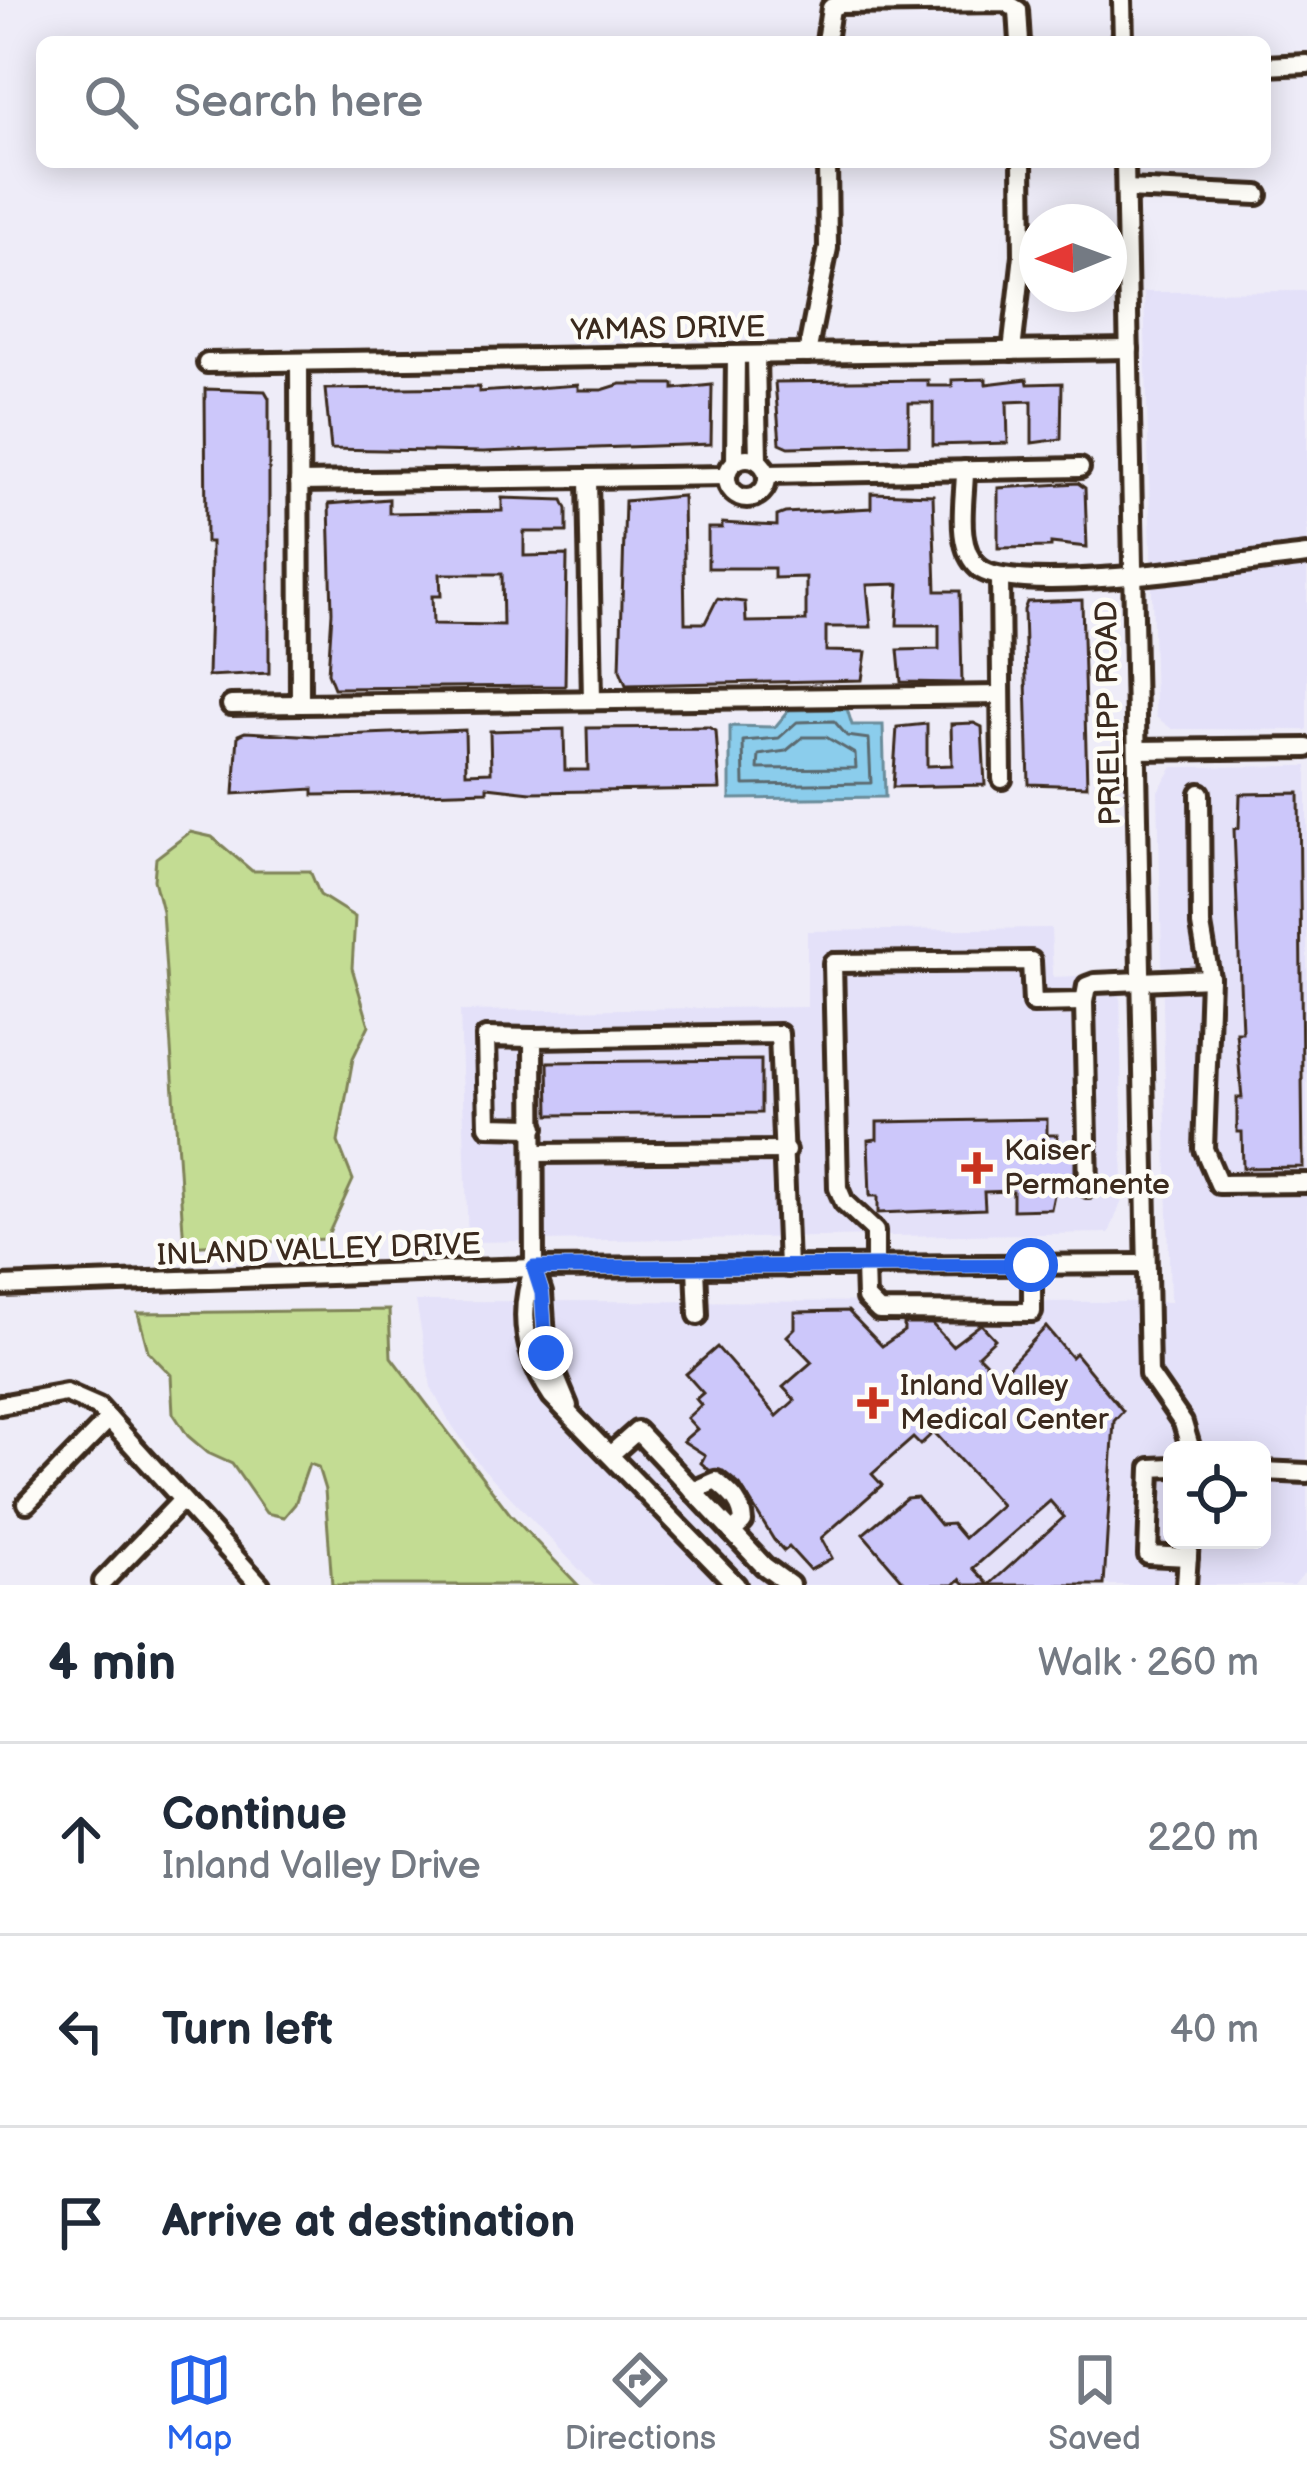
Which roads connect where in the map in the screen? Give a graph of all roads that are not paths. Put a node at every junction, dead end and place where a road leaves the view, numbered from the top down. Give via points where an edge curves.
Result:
1 (1121, 0) edge
2 (827, 36) edge
3 (1020, 36) edge
4 (1123, 36) edge
5 (1307, 64) edge
6 (1271, 66) edge
7 (827, 168) edge
8 (1022, 168) edge
9 (1125, 168) edge
10 (1126, 189) junction
11 (1258, 195) dead end
12 (1129, 349) junction
13 (1012, 351) junction
14 (807, 354) junction
15 (736, 355) junction
16 (756, 355) junction
17 (299, 362) junction
18 (207, 363) dead end
19 (762, 468) junction
20 (731, 469) junction
21 (1080, 469) dead end
22 (965, 470) junction
23 (588, 478) junction
24 (299, 482) junction
25 (1307, 555) edge
26 (1134, 576) junction
27 (1000, 578) junction
28 (1001, 695) junction
29 (592, 700) junction
30 (300, 704) junction
31 (231, 705) dead end
32 (1307, 748) edge
33 (1137, 750) junction
34 (1002, 779) dead end
35 (1200, 793) dead end
36 (1210, 978) junction
37 (1141, 980) junction
38 (1084, 1002) junction
39 (533, 1038) junction
40 (535, 1126) junction
41 (786, 1151) junction
42 (535, 1153) junction
43 (1307, 1183) edge
44 (1088, 1186) dead end
45 (1145, 1264) junction
46 (1031, 1265) junction
47 (870, 1266) junction
48 (788, 1267) junction
49 (534, 1268) junction
50 (696, 1268) junction
51 (0, 1286) edge
52 (698, 1315) dead end
53 (0, 1405) edge
54 (109, 1419) junction
55 (1188, 1441) edge
56 (611, 1454) junction
57 (1163, 1467) edge
58 (1271, 1471) edge
59 (1307, 1473) edge
60 (693, 1491) junction
61 (182, 1499) junction
62 (27, 1503) dead end
63 (714, 1513) junction
64 (732, 1532) junction
65 (688, 1536) junction
66 (1183, 1549) edge
67 (1189, 1549) edge
68 (103, 1582) edge
69 (258, 1584) edge
70 (736, 1585) edge
71 (790, 1585) edge
72 (1186, 1585) edge

1 - 4 street
2 - 3 street via 830,8 840,4 1005,2 1018,10
5 - 6 street
7 - 14 street via 828,248
8 - 13 street
9 - 10 street, PRIELIPP ROAD
10 - 11 street
10 - 12 street, PRIELIPP ROAD
12 - 13 street, YAMAS DRIVE
12 - 26 street, PRIELIPP ROAD
13 - 14 street, YAMAS DRIVE
14 - 16 street, YAMAS DRIVE
15 - 16 street, YAMAS DRIVE
15 - 17 street, YAMAS DRIVE
15 - 20 street
16 - 19 street
17 - 18 street, YAMAS DRIVE
17 - 24 street
19 - 20 street
19 - 20 street via 761,493 749,499 731,491
19 - 22 street
20 - 23 street
21 - 22 street
22 - 27 street via 965,545 979,568
23 - 24 street
23 - 29 street
24 - 30 street
25 - 26 street
26 - 27 street
26 - 33 street, PRIELIPP ROAD
27 - 28 street
28 - 29 street
28 - 34 street
29 - 30 street
30 - 31 street
32 - 33 street
33 - 37 street, PRIELIPP ROAD
35 - 36 street
36 - 37 street
36 - 43 street via 1204,1149 1219,1184
37 - 38 street via 1095,982
37 - 45 street, PRIELIPP ROAD
38 - 44 street
38 - 47 street via 1033,1004 1031,961 833,963 838,1188 875,1231
39 - 40 street
39 - 40 street via 486,1037 486,1059 488,1126
39 - 41 street via 779,1034
40 - 42 street
41 - 42 street
41 - 48 street
42 - 49 street
45 - 46 street, INLAND VALLEY DRIVE
45 - 55 street, PRIELIPP ROAD via 1149,1374
46 - 47 street, INLAND VALLEY DRIVE
46 - 47 street via 1032,1312 878,1311 866,1298
47 - 48 street, INLAND VALLEY DRIVE
48 - 50 street, INLAND VALLEY DRIVE
49 - 50 street, INLAND VALLEY DRIVE
49 - 51 street, INLAND VALLEY DRIVE
49 - 56 street via 546,1353 568,1406
50 - 52 street
53 - 54 street via 66,1393
54 - 61 street
54 - 62 street
56 - 60 street via 637,1431
56 - 65 street
57 - 66 street via 1151,1468 1148,1555
58 - 59 street
60 - 63 street
60 - 64 street via 716,1481 728,1492 742,1507 743,1522
61 - 68 street
61 - 69 street
63 - 64 street
63 - 65 street
64 - 71 street
65 - 70 street
67 - 72 street

